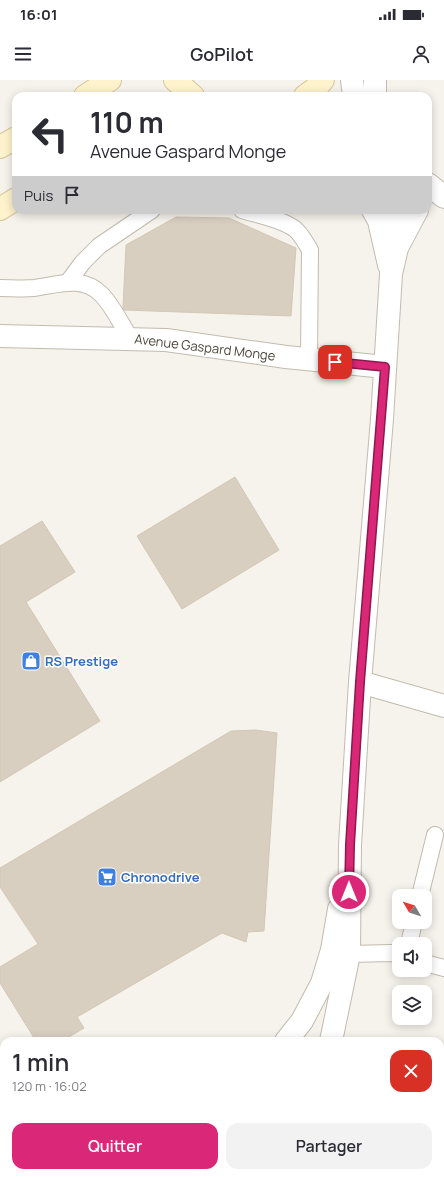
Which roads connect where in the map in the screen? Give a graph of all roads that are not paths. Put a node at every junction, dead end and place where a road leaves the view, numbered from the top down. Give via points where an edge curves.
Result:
1 (110, 80) edge
2 (175, 80) edge
3 (324, 80) edge
4 (352, 80) edge
5 (375, 80) edge
6 (91, 92) edge
7 (188, 92) edge
8 (310, 92) edge
9 (354, 92) edge
10 (375, 92) edge
11 (12, 140) edge
12 (0, 147) edge
13 (432, 187) edge
14 (444, 197) edge
15 (12, 202) edge
16 (0, 209) edge
17 (146, 214) edge
18 (256, 214) edge
19 (376, 214) edge
20 (396, 214) edge
21 (415, 214) edge
22 (397, 248) junction
23 (391, 274) junction
24 (68, 282) junction
25 (0, 288) edge
26 (0, 336) edge
27 (130, 338) junction
28 (309, 359) junction
29 (385, 367) junction
30 (360, 682) junction
31 (444, 706) edge
32 (435, 835) dead end
33 (350, 845) junction
34 (422, 889) edge
35 (392, 953) edge
36 (349, 954) junction
37 (432, 965) edge
38 (444, 968) edge
39 (289, 1037) edge
40 (332, 1037) edge

1 - 6 main road
2 - 7 main road
3 - 8 main road
4 - 9 street
5 - 10 street
11 - 12 main road
13 - 14 street
15 - 16 main road
17 - 24 lane via 99,246
18 - 28 lane via 294,228 310,250
19 - 23 street
20 - 22 street
21 - 22 street
22 - 23 street
23 - 29 street
24 - 25 lane via 33,288
24 - 27 lane via 87,284 100,293
26 - 27 street, Avenue Gaspard Monge
27 - 28 street, Avenue Gaspard Monge via 166,340
28 - 29 street, Avenue Gaspard Monge
29 - 30 street
30 - 31 street
30 - 33 street
32 - 34 lane
33 - 36 street
33 - 39 street via 332,950 322,983 302,1021
35 - 36 lane
36 - 40 street
37 - 38 lane

